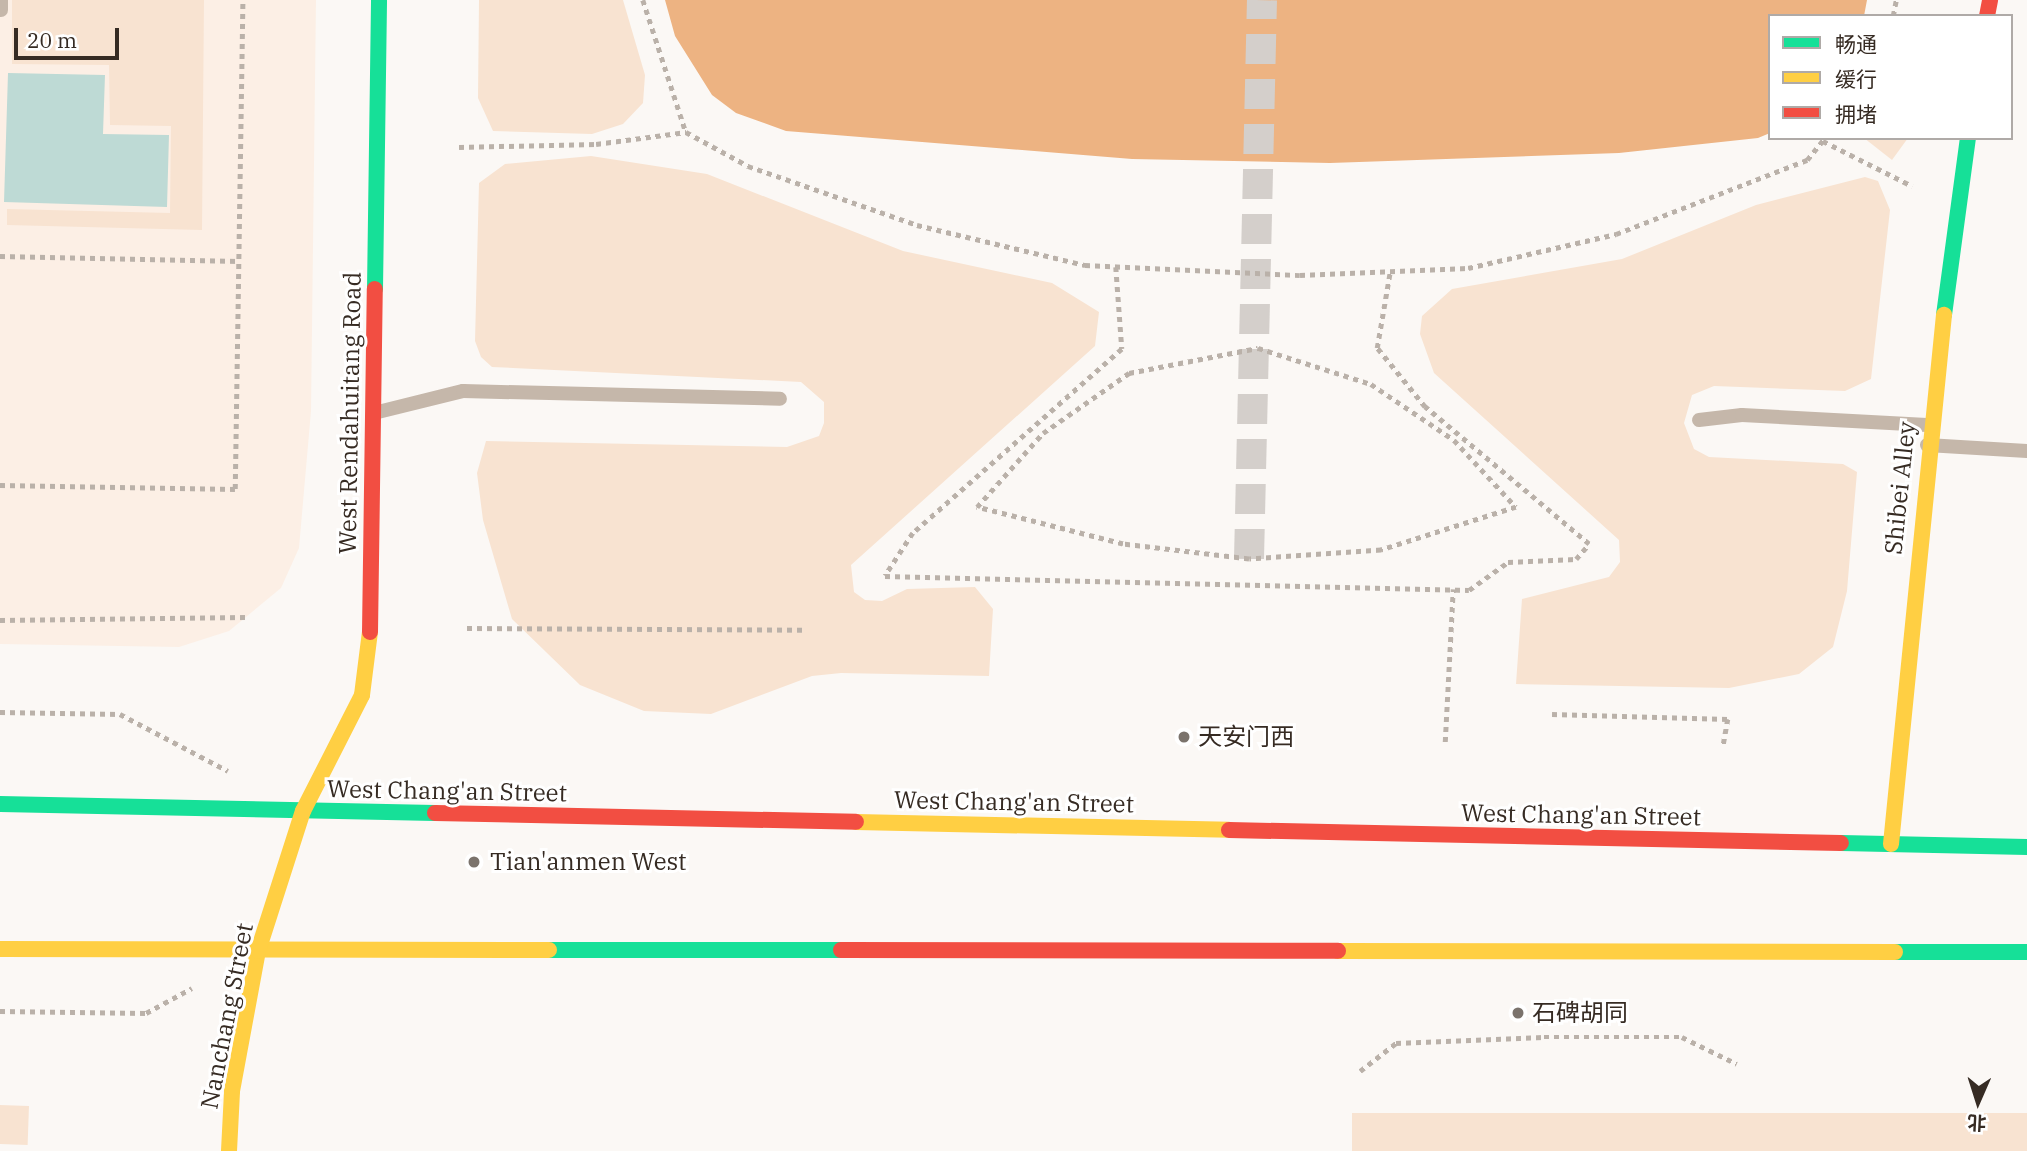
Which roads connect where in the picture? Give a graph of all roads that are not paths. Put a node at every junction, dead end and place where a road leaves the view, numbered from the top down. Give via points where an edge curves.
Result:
1 (1, 0) edge
2 (379, 0) edge
3 (1, 10) edge
4 (1968, 140) edge
5 (779, 399) dead end
6 (373, 414) junction
7 (1699, 421) dead end
8 (1928, 425) junction
9 (1926, 445) junction
10 (2027, 451) edge
11 (0, 804) edge
12 (303, 811) junction
13 (1891, 844) junction
14 (2027, 847) edge
15 (0, 949) edge
16 (258, 951) junction
17 (2027, 952) edge
18 (229, 1151) edge

1 - 3 lane
2 - 6 main road, West Rendahuitang Road
4 - 8 main road, Shibei Alley
5 - 6 lane via 463,391
6 - 12 main road, West Rendahuitang Road via 371,622 362,695
7 - 8 lane via 1742,415
8 - 9 main road, Shibei Alley
9 - 10 lane
9 - 13 main road, Shibei Alley
11 - 12 main road, West Chang'an Street
12 - 13 main road, West Chang'an Street
12 - 16 main road, Nanchang Street
13 - 14 main road, West Chang'an Street
15 - 16 main road
16 - 17 main road
16 - 18 main road, Nanchang Street via 232,1091

